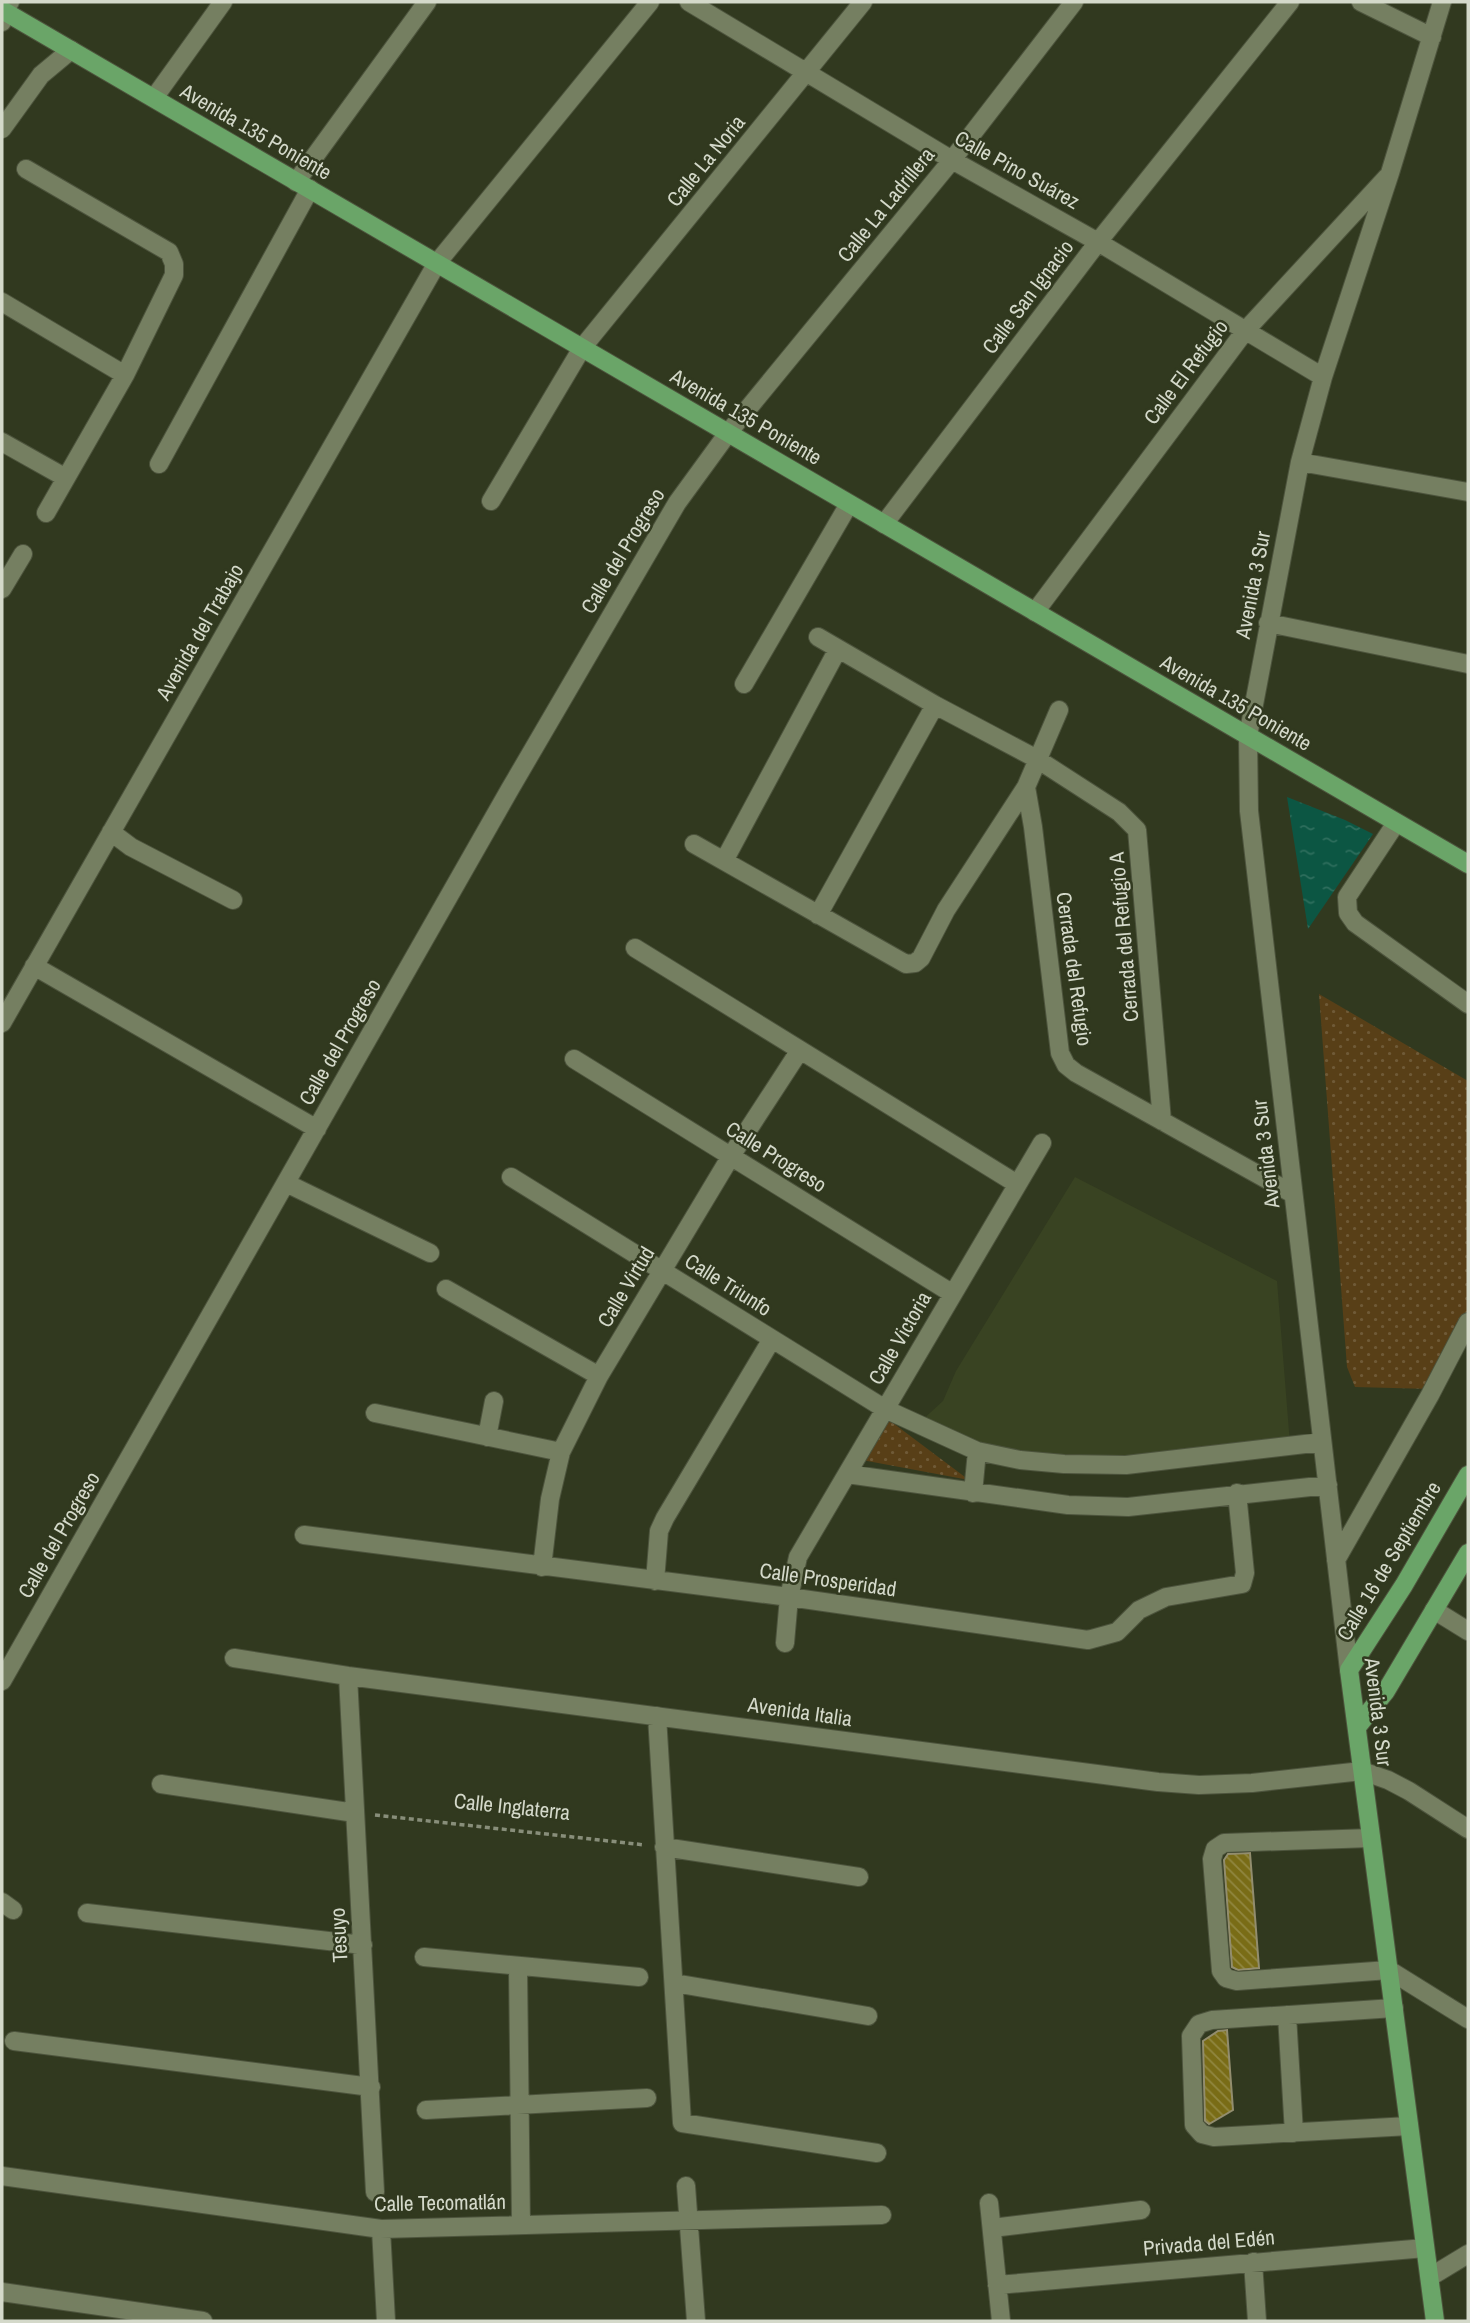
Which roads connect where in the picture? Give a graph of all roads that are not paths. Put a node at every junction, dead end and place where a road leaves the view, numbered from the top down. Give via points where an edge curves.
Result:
1 (223, 2) edge
2 (427, 2) edge
3 (650, 2) edge
4 (688, 2) edge
5 (863, 2) edge
6 (1074, 2) edge
7 (1290, 2) edge
8 (1361, 2) edge
9 (1442, 2) edge
10 (4, 11) edge
11 (1432, 37) junction
12 (71, 50) junction
13 (806, 74) junction
14 (154, 99) junction
15 (2, 129) edge
16 (952, 160) junction
17 (26, 169) dead end
18 (1390, 173) junction
19 (303, 185) junction
20 (1098, 242) junction
21 (437, 263) junction
22 (2, 302) edge
23 (1245, 331) junction
24 (582, 348) junction
25 (125, 375) junction
26 (1323, 377) junction
27 (728, 433) junction
28 (2, 442) edge
29 (1300, 463) junction
30 (159, 464) dead end
31 (66, 478) junction
32 (1468, 492) edge
33 (491, 501) dead end
34 (849, 504) junction
35 (46, 513) dead end
36 (884, 524) junction
37 (23, 554) dead end
38 (3, 585) edge
39 (1035, 612) junction
40 (1268, 623) junction
41 (818, 637) dead end
42 (838, 649) junction
43 (1468, 664) edge
44 (744, 684) dead end
45 (935, 705) junction
46 (1059, 710) dead end
47 (1248, 736) junction
48 (1037, 760) junction
49 (1026, 787) junction
50 (1396, 823) junction
51 (111, 832) junction
52 (694, 844) dead end
53 (724, 861) junction
54 (1468, 864) edge
55 (233, 900) dead end
56 (818, 915) junction
57 (635, 948) dead end
58 (34, 966) junction
59 (1468, 1004) edge
60 (2, 1023) edge
61 (800, 1050) junction
62 (575, 1059) dead end
63 (1162, 1121) junction
64 (317, 1129) junction
65 (1042, 1143) dead end
66 (731, 1156) junction
67 (511, 1177) dead end
68 (286, 1183) junction
69 (1017, 1184) junction
70 (1293, 1194) junction
71 (430, 1253) dead end
72 (662, 1271) junction
73 (446, 1289) dead end
74 (953, 1294) junction
75 (1468, 1322) edge
76 (772, 1339) junction
77 (599, 1376) junction
78 (494, 1401) dead end
79 (885, 1409) junction
80 (374, 1413) dead end
81 (487, 1437) junction
82 (1322, 1442) junction
83 (977, 1451) junction
84 (561, 1452) junction
85 (847, 1474) junction
86 (1468, 1475) edge
87 (1328, 1485) junction
88 (973, 1493) junction
89 (1237, 1493) junction
90 (304, 1535) dead end
91 (1468, 1553) edge
92 (1336, 1560) junction
93 (542, 1567) junction
94 (655, 1581) junction
95 (789, 1597) junction
96 (1434, 1610) junction
97 (1468, 1631) edge
98 (785, 1643) dead end
99 (234, 1658) dead end
100 (1349, 1670) junction
101 (348, 1676) junction
102 (2, 1681) edge
103 (657, 1716) junction
104 (1356, 1727) junction
105 (1362, 1771) junction
106 (161, 1784) dead end
107 (355, 1813) junction
108 (1468, 1829) edge
109 (1371, 1838) junction
110 (664, 1847) junction
111 (859, 1877) dead end
112 (87, 1913) dead end
113 (363, 1945) junction
114 (424, 1957) dead end
115 (518, 1967) junction
116 (1389, 1970) junction
117 (639, 1977) dead end
118 (674, 1983) junction
119 (1394, 2008) junction
120 (1287, 2015) junction
121 (868, 2016) dead end
122 (1468, 2019) edge
123 (13, 2040) dead end
124 (371, 2088) junction
125 (647, 2098) dead end
126 (520, 2106) junction
127 (426, 2110) dead end
128 (1409, 2126) junction
129 (1294, 2133) junction
130 (877, 2153) dead end
131 (2, 2176) edge
132 (686, 2186) dead end
133 (374, 2192) dead end
134 (989, 2203) dead end
135 (1140, 2210) dead end
136 (881, 2215) dead end
137 (688, 2220) junction
138 (521, 2225) junction
139 (992, 2228) junction
140 (381, 2229) junction
141 (1425, 2248) junction
142 (1468, 2254) edge
143 (1253, 2262) junction
144 (1430, 2277) junction
145 (997, 2286) junction
146 (2, 2292) edge
147 (203, 2321) edge
148 (386, 2321) edge
149 (696, 2321) edge
150 (1001, 2321) edge
151 (1257, 2321) edge
152 (1435, 2321) edge

1 - 14 street
2 - 19 street
3 - 21 street, Avenida del Trabajo
4 - 13 street, Calle Pino Suárez
5 - 13 street, Calle La Noria
6 - 16 street, Calle La Ladrillera
7 - 20 street, Calle San Ignacio
8 - 11 street
9 - 11 street, Avenida 3 Sur
10 - 12 main road, Avenida 135 Poniente
11 - 18 street, Avenida 3 Sur
12 - 14 main road, Avenida 135 Poniente
12 - 15 street via 41,75
13 - 16 street, Calle Pino Suárez
13 - 24 street, Calle La Noria
14 - 19 main road, Avenida 135 Poniente
16 - 20 street, Calle Pino Suárez
16 - 27 street, Calle La Ladrillera
17 - 25 street via 169,252 174,275
18 - 23 street, Calle El Refugio
18 - 26 street, Avenida 3 Sur
19 - 21 main road, Avenida 135 Poniente
19 - 30 street
20 - 23 street, Calle Pino Suárez
20 - 36 street, Calle San Ignacio
21 - 24 main road, Avenida 135 Poniente
21 - 51 street, Avenida del Trabajo
22 - 25 street
23 - 26 street, Calle Pino Suárez
23 - 39 street, Calle El Refugio
24 - 27 main road, Avenida 135 Poniente
24 - 33 street, Calle La Noria
25 - 31 street
26 - 29 street, Avenida 3 Sur
27 - 34 main road, Avenida 135 Poniente
27 - 64 street, Calle del Progreso via 677,503
28 - 31 street
29 - 32 street
29 - 40 street, Avenida 3 Sur
31 - 35 street
34 - 36 main road, Avenida 135 Poniente
34 - 44 street
36 - 39 main road, Avenida 135 Poniente
37 - 38 street
39 - 47 main road, Avenida 135 Poniente
40 - 43 street
40 - 47 street, Avenida 3 Sur
41 - 42 street
42 - 45 street
42 - 53 street
45 - 48 street
45 - 56 street
46 - 48 street
47 - 50 main road, Avenida 135 Poniente
47 - 70 street, Avenida 3 Sur via 1249,811
48 - 49 street
48 - 63 street, Cerrada del Refugio A via 1119,812 1137,830
49 - 56 street via 915,963 906,964
49 - 63 street, Cerrada del Refugio via 1060,1053 1076,1073
50 - 54 main road, Avenida 135 Poniente
50 - 59 street via 1347,897 1348,913
51 - 55 street
51 - 58 street, Avenida del Trabajo
52 - 53 street
53 - 56 street
57 - 61 street
58 - 60 street, Avenida del Trabajo
58 - 64 street
61 - 66 street, Calle Virtud
61 - 69 street
62 - 66 street, Calle Progreso
63 - 70 street, Cerrada del Refugio
64 - 68 street, Calle del Progreso
65 - 69 street, Calle Victoria
66 - 72 street, Calle Virtud
66 - 74 street, Calle Progreso
67 - 72 street, Calle Triunfo
68 - 71 street
68 - 102 street, Calle del Progreso
69 - 74 street, Calle Victoria
70 - 82 street, Avenida 3 Sur
72 - 76 street, Calle Triunfo
72 - 77 street, Calle Virtud
73 - 77 street
74 - 79 street, Calle Victoria
75 - 92 street
76 - 79 street, Calle Triunfo
76 - 94 street via 664,1518
77 - 84 street, Calle Virtud
78 - 81 street
79 - 83 street, Calle Triunfo
79 - 85 street, Calle Victoria
80 - 81 street
81 - 84 street
82 - 83 street, Calle Triunfo via 1125,1465 1020,1460
82 - 87 street, Avenida 3 Sur
83 - 88 street
84 - 93 street, Calle Virtud
85 - 88 street
85 - 95 street, Calle Victoria via 798,1557
86 - 100 main road, Calle 16 de Septiembre
87 - 89 street
87 - 92 street, Avenida 3 Sur
88 - 89 street via 1128,1507
89 - 95 street, Calle Prosperidad via 1245,1573 1241,1584 1166,1597 1139,1610 1117,1632 1104,1637 1088,1640
90 - 93 street, Calle Prosperidad
91 - 96 main road
92 - 100 street, Avenida 3 Sur
93 - 94 street, Calle Prosperidad
94 - 95 street, Calle Prosperidad
95 - 98 street
96 - 97 street
96 - 104 main road via 1386,1691
99 - 101 street, Avenida Italia
100 - 104 main road, Avenida 3 Sur
101 - 103 street, Avenida Italia
101 - 107 street, Tesuyo
103 - 105 street, Avenida Italia via 1158,1782 1252,1783
103 - 110 street
104 - 105 main road, Avenida 3 Sur
105 - 108 street via 1409,1791
105 - 109 main road, Avenida 3 Sur
106 - 107 street
107 - 113 street, Tesuyo
109 - 116 main road, Avenida 3 Sur
109 - 116 street via 1224,1843 1214,1849 1221,1971 1226,1979 1237,1981
110 - 111 street
110 - 118 street
112 - 113 street
113 - 124 street, Tesuyo
114 - 115 street
115 - 117 street
115 - 126 street
116 - 119 main road, Avenida 3 Sur
116 - 122 street
118 - 121 street
118 - 130 street via 682,2123
119 - 120 street
119 - 128 main road, Avenida 3 Sur
120 - 129 street
120 - 129 street via 1199,2024 1191,2036 1194,2125 1202,2134 1214,2137
123 - 124 street
124 - 133 street, Tesuyo
125 - 126 street
126 - 127 street
126 - 138 street
128 - 129 street
128 - 141 main road, Avenida 3 Sur
131 - 140 street, Calle Tecomatlán
132 - 137 street
134 - 139 street
135 - 139 street
136 - 137 street, Calle Tecomatlán
137 - 138 street, Calle Tecomatlán
137 - 149 street
138 - 140 street, Calle Tecomatlán
139 - 145 street
140 - 148 street
141 - 143 street, Privada del Edén
141 - 144 main road, Avenida 3 Sur
142 - 144 street
143 - 145 street, Privada del Edén
143 - 151 street
144 - 152 main road, Avenida 3 Sur
145 - 150 street
146 - 147 street

